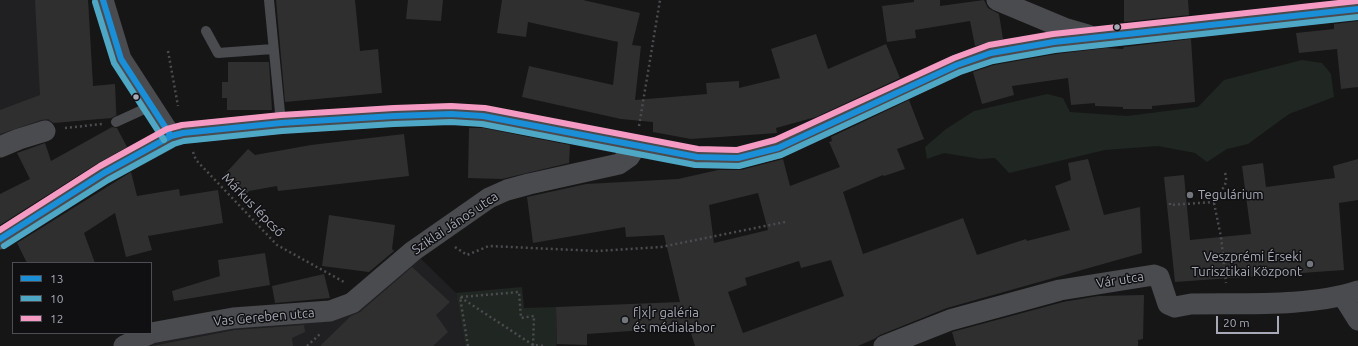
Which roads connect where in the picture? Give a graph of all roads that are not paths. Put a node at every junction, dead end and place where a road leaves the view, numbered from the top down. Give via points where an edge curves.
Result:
1 (103, 0) edge
2 (269, 0) edge
3 (997, 0) edge
4 (1358, 9) edge
5 (206, 31) dead end
6 (1096, 37) junction
7 (274, 49) junction
8 (151, 106) junction
9 (116, 122) road end
10 (281, 123) junction
11 (45, 131) road end
12 (177, 134) junction
13 (636, 146) junction
14 (0, 147) edge
15 (0, 239) edge
16 (1351, 293) edge
17 (352, 303) joint
18 (1358, 320) edge
19 (152, 333) edge
20 (149, 334) edge
21 (124, 346) edge
22 (884, 346) edge

1 - 8 street via 121,59
2 - 7 lane
3 - 6 street via 1064,28
4 - 6 street
5 - 7 lane via 218,53
6 - 13 street via 991,54 957,65 778,148 738,158 697,156
7 - 10 lane
8 - 9 lane
8 - 12 street
10 - 12 street
10 - 13 street via 451,114 483,116
11 - 14 street
12 - 15 street via 104,173
13 - 17 street, Sziklai János utca via 629,157 618,164 522,186 489,198 413,251
16 - 18 street, Vár utca
16 - 22 street, Vár utca via 1310,301 1175,307 1168,304 1159,277 1154,275 1060,290 950,320
17 - 19 street, Vas Gereben utca via 330,311 232,318
20 - 21 street, Vas Gereben utca

